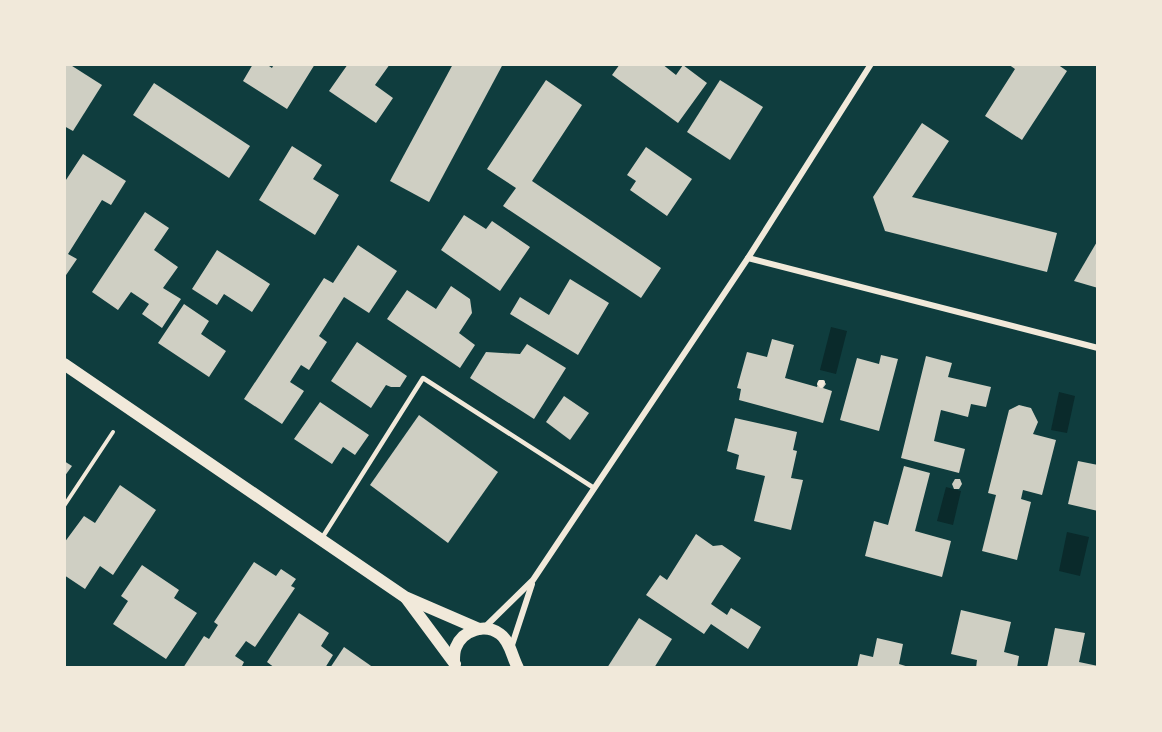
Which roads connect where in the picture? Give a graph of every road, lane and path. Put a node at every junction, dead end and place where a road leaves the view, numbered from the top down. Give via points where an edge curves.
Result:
1 (871, 64) edge
2 (747, 258) junction
3 (1098, 348) edge
4 (64, 364) edge
5 (113, 432) dead end
6 (594, 488) junction
7 (64, 506) edge
8 (321, 539) junction
9 (533, 580) junction
10 (405, 597) junction
11 (482, 629) junction
12 (510, 658) edge
13 (455, 666) edge
14 (518, 668) edge

1 - 2 street
2 - 3 street
2 - 6 street
4 - 8 main road
5 - 7 path
6 - 8 lane via 423,378
6 - 9 street
8 - 10 main road
9 - 11 street
9 - 12 street
10 - 11 main road
10 - 13 main road
11 - 12 main road via 500,634 508,644
11 - 13 main road via 463,636 455,647
12 - 14 main road

